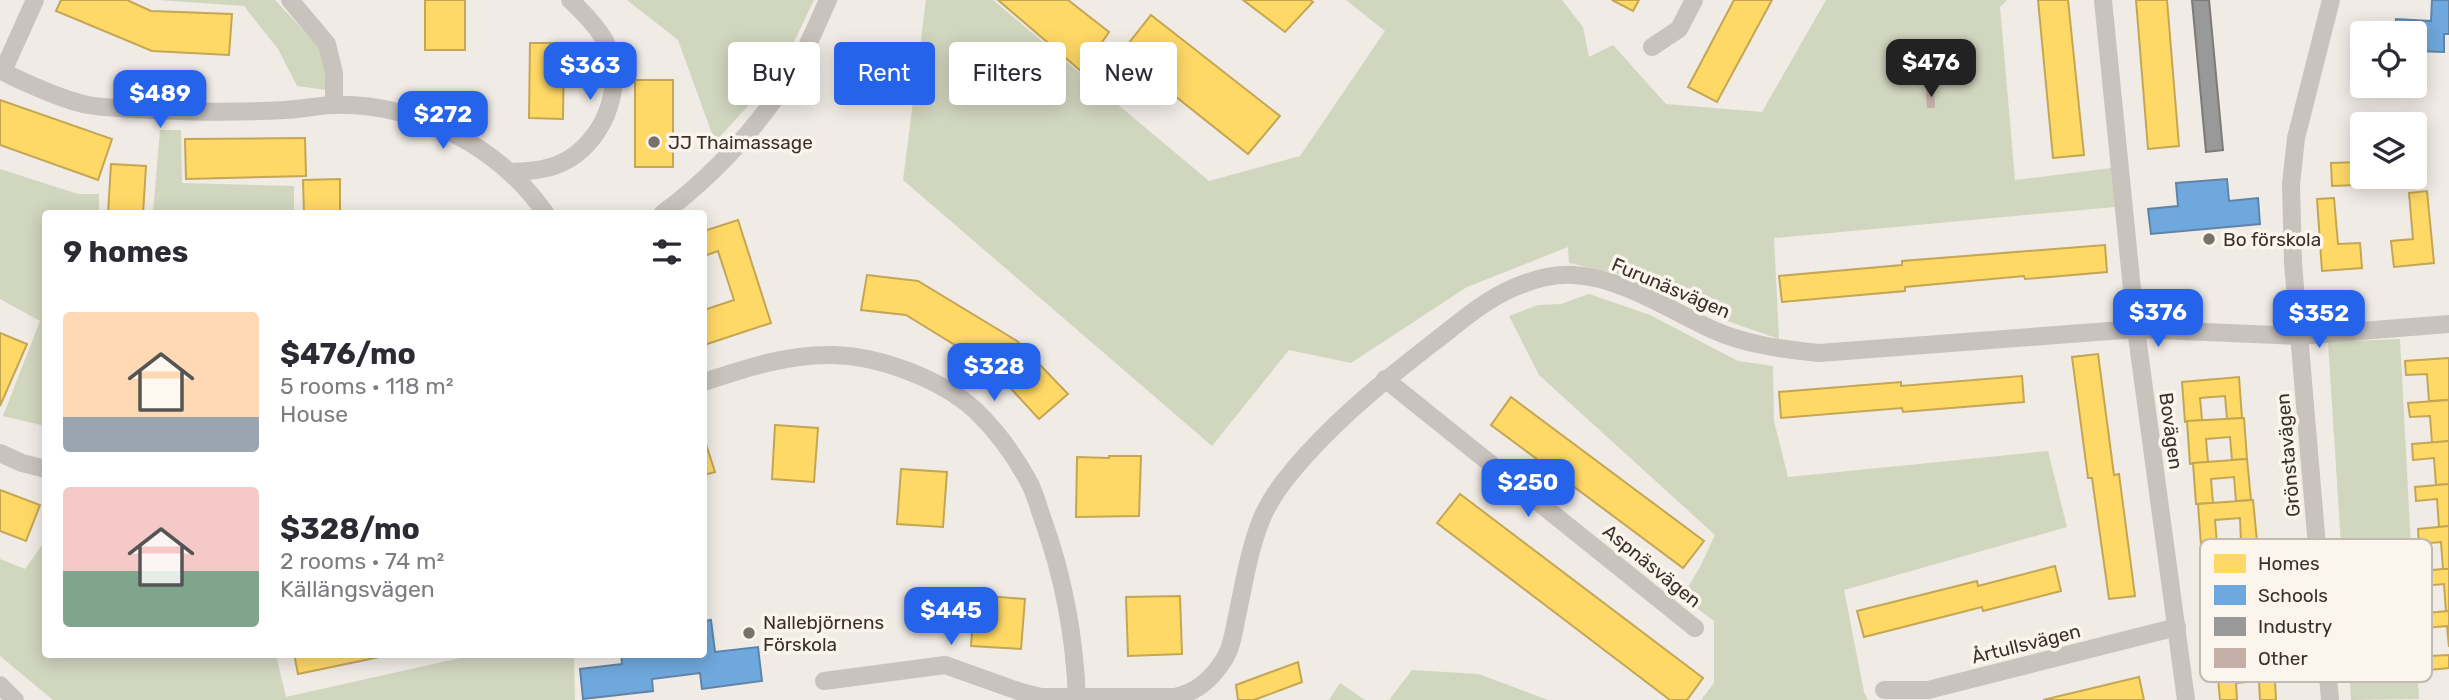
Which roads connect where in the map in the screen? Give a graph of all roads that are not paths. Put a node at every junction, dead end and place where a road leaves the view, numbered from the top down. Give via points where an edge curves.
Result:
1 (36, 0) edge
2 (290, 0) edge
3 (570, 0) edge
4 (828, 0) edge
5 (1694, 0) edge
6 (2104, 0) edge
7 (2331, 0) edge
8 (1651, 47) dead end
9 (1, 70) edge
10 (334, 105) junction
11 (512, 172) junction
12 (543, 210) edge
13 (667, 210) edge
14 (2449, 324) edge
15 (2136, 329) junction
16 (2299, 336) junction
17 (1385, 379) junction
18 (707, 381) edge
19 (0, 453) edge
20 (42, 468) edge
21 (2316, 539) edge
22 (2177, 627) junction
23 (1695, 628) dead end
24 (824, 681) dead end
25 (2328, 682) edge
26 (0, 685) edge
27 (1884, 690) dead end
28 (1077, 699) edge
29 (15, 700) edge
30 (2186, 700) edge
31 (2330, 700) edge

1 - 9 street
2 - 10 street via 327,44 334,73
3 - 11 street via 606,43 614,73 612,102 600,126 570,159 537,171
4 - 13 street via 794,71 735,149
5 - 8 street via 1679,29
6 - 15 street, Bovägen
7 - 16 street, Grönstavägen via 2292,163 2291,237
9 - 10 street via 87,105 178,112
10 - 11 street via 423,119
11 - 12 street
14 - 16 street, Furunäsvägen
15 - 16 street, Furunäsvägen
15 - 17 street, Furunäsvägen via 1819,354 1746,341 1654,300 1575,275 1513,288 1482,305
15 - 22 street, Bovägen
16 - 21 street, Grönstavägen
17 - 23 street, Aspnäsvägen
17 - 28 street, Furunäsvägen via 1333,425 1287,477 1263,516 1224,660 1202,686 1189,695 1174,697
18 - 28 street via 782,358 848,356 914,373 974,409 1004,443 1031,485 1065,598
19 - 20 street
22 - 27 street, Årtullsvägen via 1928,690
22 - 30 street, Bovägen
24 - 28 street, Furunäsvägen via 945,665 1021,692
25 - 31 street, Grönstavägen
26 - 29 street

